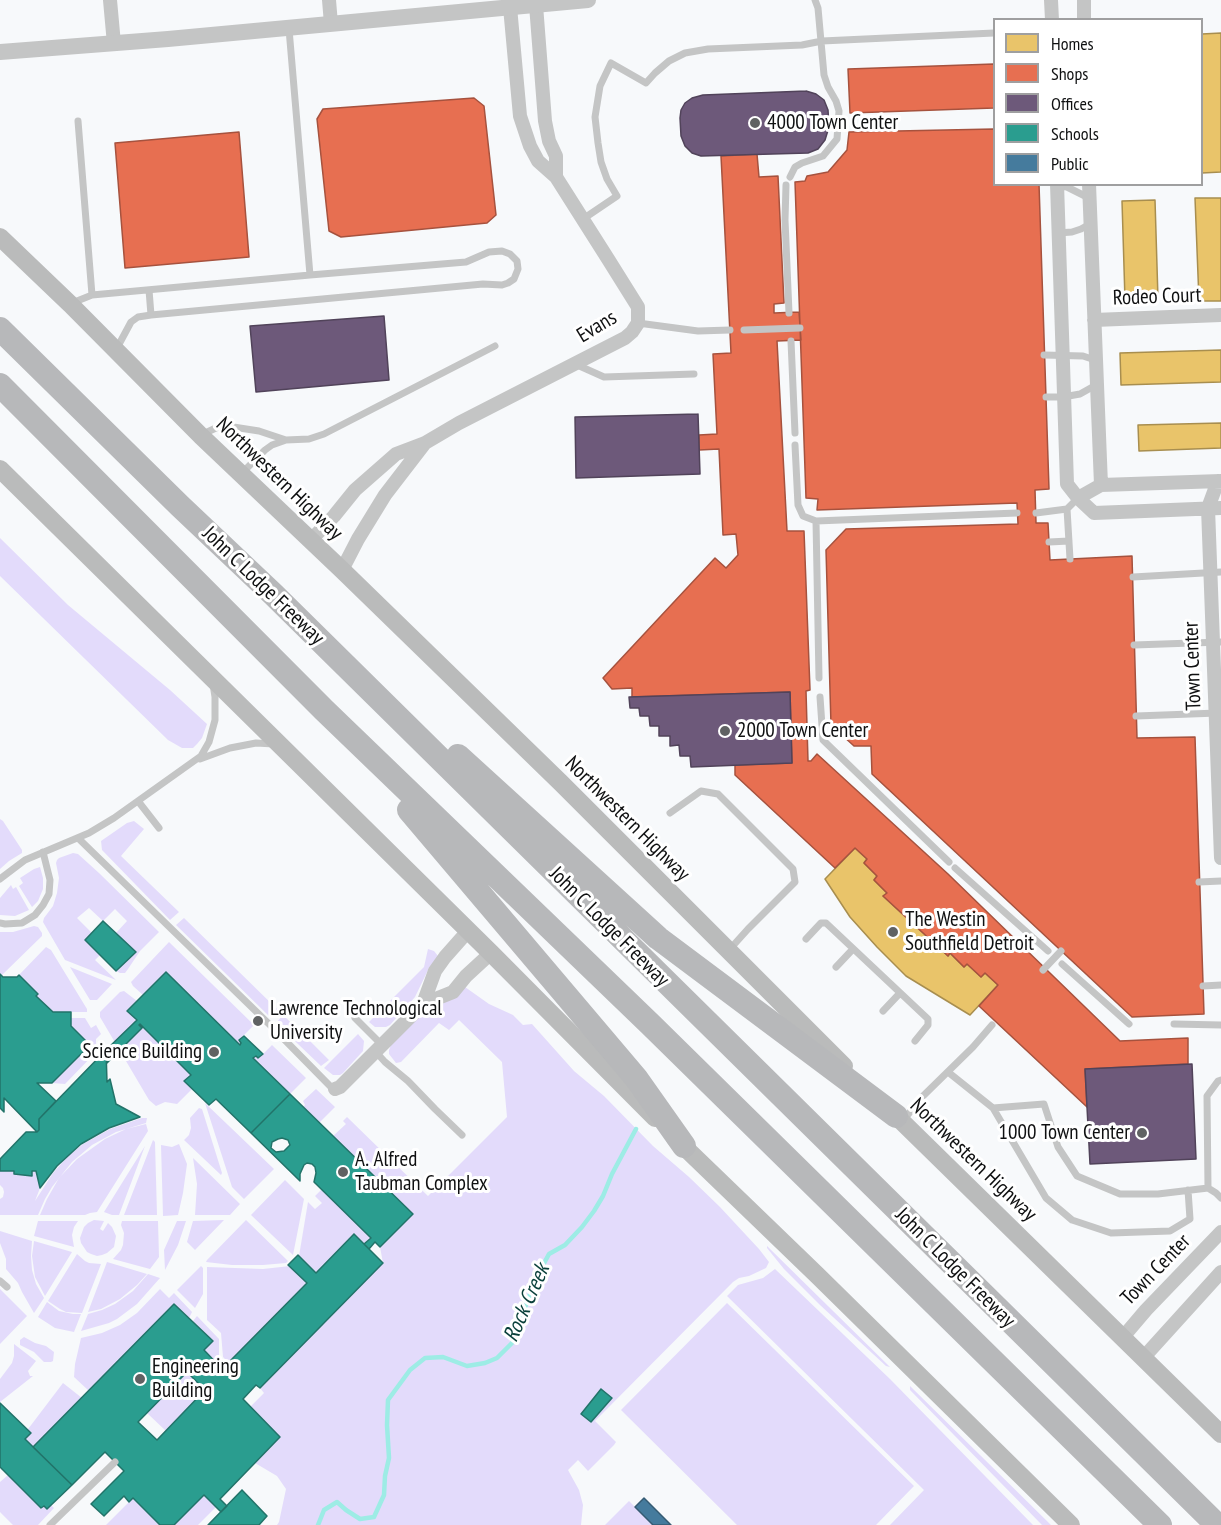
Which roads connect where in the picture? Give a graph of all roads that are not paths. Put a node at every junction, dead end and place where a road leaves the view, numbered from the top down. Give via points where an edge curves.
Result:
1 (110, 0) edge
2 (329, 0) edge
3 (588, 0) edge
4 (815, 0) edge
5 (1051, 0) edge
6 (1084, 0) edge
7 (536, 5) junction
8 (510, 7) junction
9 (1052, 18) edge
10 (1084, 18) edge
11 (331, 24) junction
12 (289, 28) junction
13 (993, 33) edge
14 (822, 41) junction
15 (114, 44) junction
16 (0, 52) edge
17 (78, 121) dead end
18 (556, 177) junction
19 (790, 177) dead end
20 (786, 185) dead end
21 (1057, 186) edge
22 (1062, 186) edge
23 (1089, 191) edge
24 (583, 219) junction
25 (1090, 224) junction
26 (1058, 233) junction
27 (0, 237) edge
28 (310, 274) junction
29 (149, 290) junction
30 (92, 294) junction
31 (70, 304) junction
32 (789, 313) dead end
33 (151, 315) junction
34 (1221, 315) edge
35 (1094, 320) junction
36 (638, 323) junction
37 (800, 328) dead end
38 (0, 329) edge
39 (730, 330) dead end
40 (744, 330) dead end
41 (791, 341) dead end
42 (495, 346) dead end
43 (116, 351) junction
44 (1044, 355) dead end
45 (1062, 355) junction
46 (1095, 360) junction
47 (574, 364) junction
48 (694, 374) dead end
49 (0, 385) edge
50 (1096, 385) junction
51 (1046, 397) dead end
52 (1064, 397) junction
53 (795, 433) dead end
54 (201, 436) junction
55 (286, 440) junction
56 (425, 443) junction
57 (795, 445) dead end
58 (0, 470) edge
59 (241, 474) junction
60 (1220, 483) edge
61 (1101, 485) junction
62 (1077, 498) junction
63 (1214, 508) edge
64 (1067, 510) junction
65 (1017, 513) dead end
66 (1036, 513) dead end
67 (816, 521) junction
68 (311, 540) junction
69 (1069, 541) junction
70 (1049, 542) dead end
71 (1070, 559) dead end
72 (342, 570) junction
73 (1216, 573) edge
74 (1133, 577) dead end
75 (1217, 642) edge
76 (1134, 645) dead end
77 (819, 678) dead end
78 (212, 680) junction
79 (820, 697) dead end
80 (324, 710) junction
81 (1218, 713) edge
82 (396, 716) junction
83 (1136, 716) dead end
84 (279, 744) junction
85 (198, 758) junction
86 (138, 801) junction
87 (670, 813) dead end
88 (159, 828) dead end
89 (78, 838) junction
90 (43, 852) junction
91 (1221, 858) edge
92 (0, 879) edge
93 (1221, 881) edge
94 (1199, 882) dead end
95 (0, 922) edge
96 (468, 932) junction
97 (806, 939) dead end
98 (853, 949) junction
99 (728, 951) junction
100 (1048, 951) dead end
101 (1061, 951) dead end
102 (491, 953) junction
103 (1062, 964) dead end
104 (836, 968) dead end
105 (1043, 970) dead end
106 (1221, 985) edge
107 (1203, 986) dead end
108 (900, 993) junction
109 (423, 1004) junction
110 (884, 1011) dead end
111 (355, 1018) dead end
112 (1129, 1024) dead end
113 (1174, 1024) dead end
114 (992, 1025) dead end
115 (1221, 1025) edge
116 (915, 1041) dead end
117 (379, 1048) junction
118 (948, 1072) junction
119 (1221, 1080) edge
120 (335, 1089) joint
121 (993, 1108) junction
122 (899, 1119) junction
123 (462, 1135) dead end
124 (684, 1146) junction
125 (1208, 1188) junction
126 (1188, 1190) junction
127 (1221, 1198) edge
128 (1221, 1232) edge
129 (1221, 1272) edge
130 (0, 1281) edge
131 (7, 1287) dead end
132 (1123, 1337) junction
133 (1144, 1357) junction
134 (1221, 1434) edge
135 (115, 1462) dead end
136 (51, 1525) edge
137 (1071, 1525) edge
138 (1160, 1525) edge
139 (1217, 1525) edge

1 - 15 street
2 - 11 street
3 - 7 street
4 - 14 lane
5 - 9 street
6 - 10 street
7 - 8 street
7 - 18 street, Evans via 545,121 556,156
8 - 11 street
8 - 18 street, Evans via 524,132 538,162
11 - 12 street
12 - 15 street
12 - 28 lane
13 - 14 lane
14 - 19 lane via 824,75 839,111 837,139 823,156 795,167
14 - 24 lane via 685,53 669,61 646,83 610,63 600,86 595,117 601,162 617,196
15 - 16 street
17 - 30 lane
18 - 24 street, Evans
20 - 32 lane
21 - 26 street
22 - 23 lane
23 - 25 street
24 - 36 street, Evans via 638,307
25 - 26 lane
25 - 35 street
26 - 45 street
27 - 31 main road, Northwestern Highway
28 - 29 lane
28 - 33 lane via 466,262 502,251 517,261 518,269 514,279 502,285
29 - 30 lane
29 - 33 lane
30 - 31 lane
31 - 43 main road, Northwestern Highway
33 - 43 lane via 131,322
34 - 35 street, Rodeo Court
35 - 46 street
36 - 39 lane via 698,331
36 - 47 street, Evans via 625,338
37 - 40 lane
38 - 82 highway, John C Lodge Freeway
41 - 53 lane
42 - 55 lane via 324,434
43 - 54 main road, Northwestern Highway
44 - 45 lane
45 - 46 lane
45 - 52 street
46 - 50 street
47 - 48 lane via 604,377
47 - 56 street, Evans
49 - 80 highway, John C Lodge Freeway
50 - 52 lane
50 - 61 street
51 - 52 lane
52 - 62 street via 1067,484
54 - 55 lane via 227,426
54 - 59 main road, Northwestern Highway
55 - 59 lane via 264,450
56 - 68 street, Evans via 396,454 384,464
56 - 72 street, Evans via 385,495
57 - 67 lane via 798,505 803,516
58 - 78 main road
59 - 68 main road, Northwestern Highway
60 - 61 street
60 - 63 street, Town Center
61 - 62 street
62 - 63 street via 1094,513
62 - 64 lane
63 - 73 street, Town Center
64 - 66 lane
64 - 69 lane
65 - 67 lane
67 - 77 lane
68 - 72 main road, Northwestern Highway
69 - 70 lane
69 - 71 lane
72 - 99 main road, Northwestern Highway
73 - 74 lane
73 - 75 street, Town Center
75 - 76 lane
75 - 81 street, Town Center
78 - 84 main road
78 - 85 lane via 215,720 209,742
79 - 100 lane via 823,740
80 - 124 highway via 636,1078
80 - 138 highway, John C Lodge Freeway via 651,1024
81 - 83 lane
81 - 91 street, Town Center
82 - 122 highway via 445,744 657,938
82 - 139 highway, John C Lodge Freeway
84 - 85 lane via 256,743
84 - 96 main road
85 - 86 lane
86 - 88 lane
86 - 89 lane
87 - 99 lane via 700,791 718,794 794,869 795,882
89 - 90 lane
89 - 120 lane
90 - 92 lane
90 - 95 lane via 50,880 43,905 22,923
93 - 94 lane
96 - 102 main road
96 - 109 street via 435,971
97 - 98 lane via 821,923 826,923
98 - 104 lane
98 - 108 lane
99 - 122 main road, Northwestern Highway
101 - 105 lane
102 - 109 street via 453,993
102 - 124 main road
103 - 112 lane
106 - 107 lane
108 - 110 lane
108 - 116 lane via 928,1019 928,1025
109 - 117 street
111 - 117 lane
113 - 115 lane
114 - 118 lane
117 - 120 street
117 - 123 lane via 385,1062
118 - 121 lane
118 - 122 lane
119 - 125 lane via 1208,1096
121 - 126 lane via 1044,1104 1058,1147 1077,1176 1120,1194
121 - 126 lane via 1046,1198 1072,1220 1111,1233 1170,1231 1190,1219
122 - 132 main road, Northwestern Highway
124 - 137 main road
125 - 126 lane
125 - 127 lane
128 - 132 street, Town Center
129 - 133 street
130 - 131 lane
132 - 133 main road, Northwestern Highway
133 - 134 main road, Northwestern Highway
135 - 136 lane

